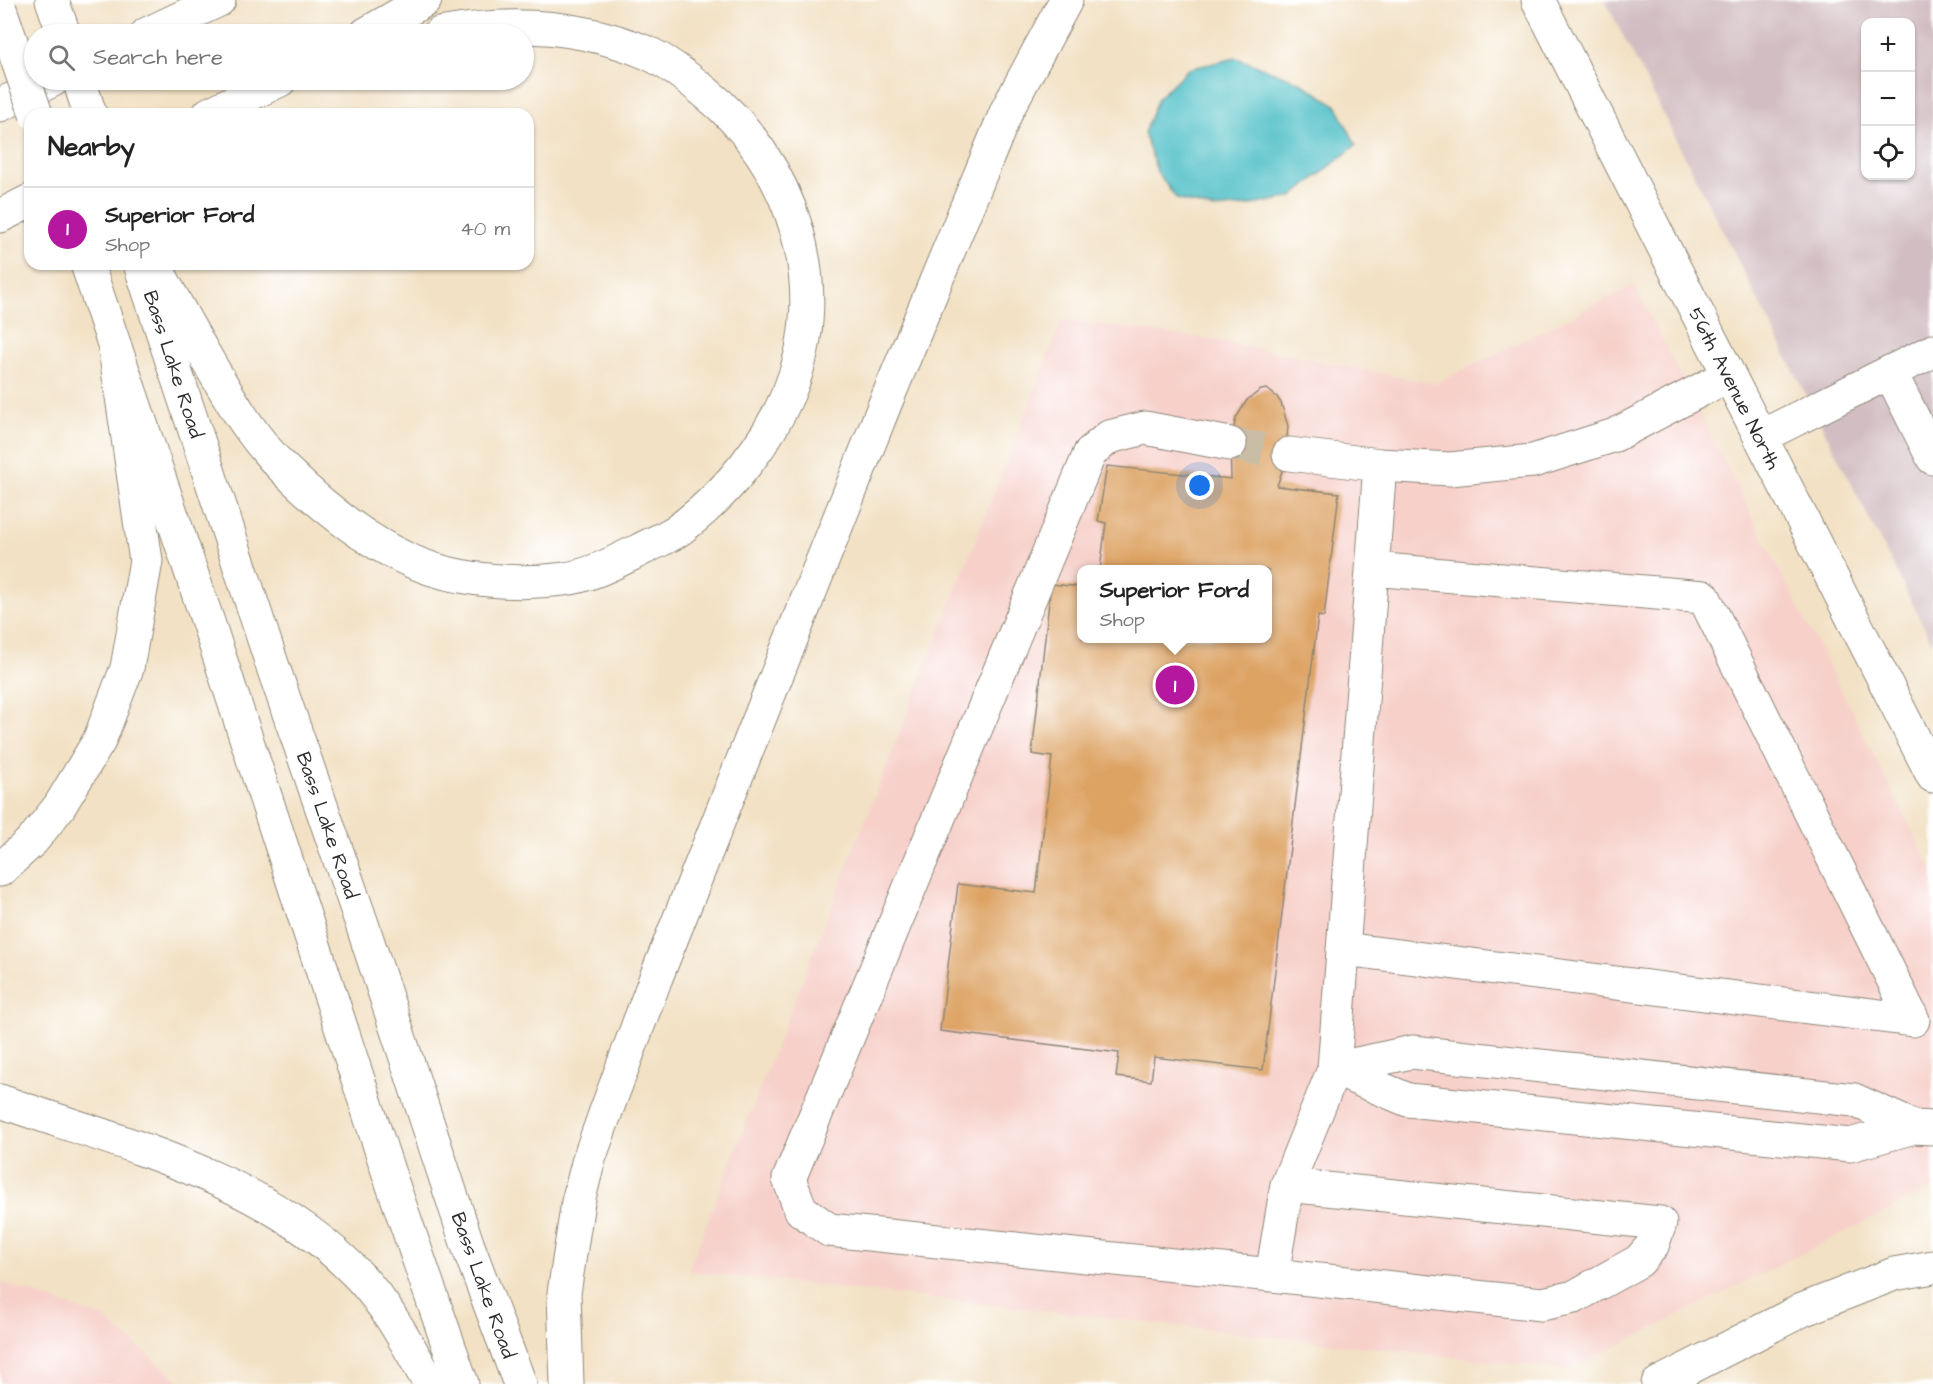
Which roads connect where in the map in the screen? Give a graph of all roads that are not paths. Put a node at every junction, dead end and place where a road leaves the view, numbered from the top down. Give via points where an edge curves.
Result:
1 (52, 0) edge
2 (425, 0) edge
3 (1066, 0) edge
4 (1538, 0) edge
5 (211, 3) edge
6 (0, 9) edge
7 (60, 24) edge
8 (168, 24) edge
9 (383, 24) edge
10 (534, 28) edge
11 (24, 79) edge
12 (28, 90) edge
13 (32, 90) edge
14 (82, 90) edge
15 (259, 90) edge
16 (0, 105) edge
17 (34, 108) edge
18 (88, 108) edge
19 (222, 108) edge
20 (24, 204) edge
21 (0, 216) edge
22 (89, 270) edge
23 (143, 270) edge
24 (156, 270) edge
25 (173, 324) junction
26 (115, 349) junction
27 (1933, 351) edge
28 (1890, 372) junction
29 (1729, 375) junction
30 (1760, 437) junction
31 (1230, 444) tunnel mouth
32 (1289, 454) tunnel mouth
33 (1933, 458) edge
34 (1380, 465) junction
35 (1372, 569) junction
36 (1933, 776) edge
37 (0, 870) edge
38 (1343, 949) junction
39 (1334, 1068) junction
40 (0, 1101) edge
41 (1924, 1127) edge
42 (1287, 1185) junction
43 (1933, 1267) edge
44 (1272, 1275) junction
45 (430, 1384) edge
46 (462, 1384) edge
47 (520, 1384) edge
48 (567, 1384) edge
49 (1658, 1384) edge

1 - 7 main road
2 - 9 main road
3 - 48 main road via 1007,110 899,371 604,1114 579,1202 566,1281
4 - 29 main road, 56th Avenue North
5 - 8 main road
6 - 11 main road, bridge
10 - 25 main road via 607,39 653,56 691,80 726,108 754,140 782,188 797,225 807,314 789,392 743,470 684,527 567,579 482,580 443,572 395,554 318,500 282,468 241,419
12 - 17 main road, bridge
13 - 16 main road
14 - 18 main road
15 - 19 main road
20 - 21 main road
22 - 26 main road
23 - 25 main road, Bass Lake Road
24 - 25 main road
25 - 47 main road, Bass Lake Road via 273,667 468,1246
26 - 37 main road via 146,561 127,668 99,741 64,798 33,840
26 - 46 main road
27 - 28 main road
28 - 30 main road
28 - 33 main road
29 - 30 main road, 56th Avenue North
29 - 34 main road via 1615,435 1533,461 1450,469
30 - 36 main road, 56th Avenue North
31 - 44 main road via 1145,428 1109,437 1090,453 789,1179 801,1210 829,1230
32 - 34 main road
34 - 35 main road
35 - 38 main road
35 - 38 main road via 1704,597 1913,1020
38 - 39 main road
39 - 41 main road via 1412,1052 1854,1100
39 - 41 main road via 1408,1100 1850,1145
39 - 42 main road
40 - 45 main road via 185,1167 249,1195 309,1230 361,1278 395,1323
42 - 44 main road
42 - 44 main road via 1660,1222 1652,1246 1639,1261 1574,1297 1542,1304
43 - 49 main road via 1894,1274 1802,1310

